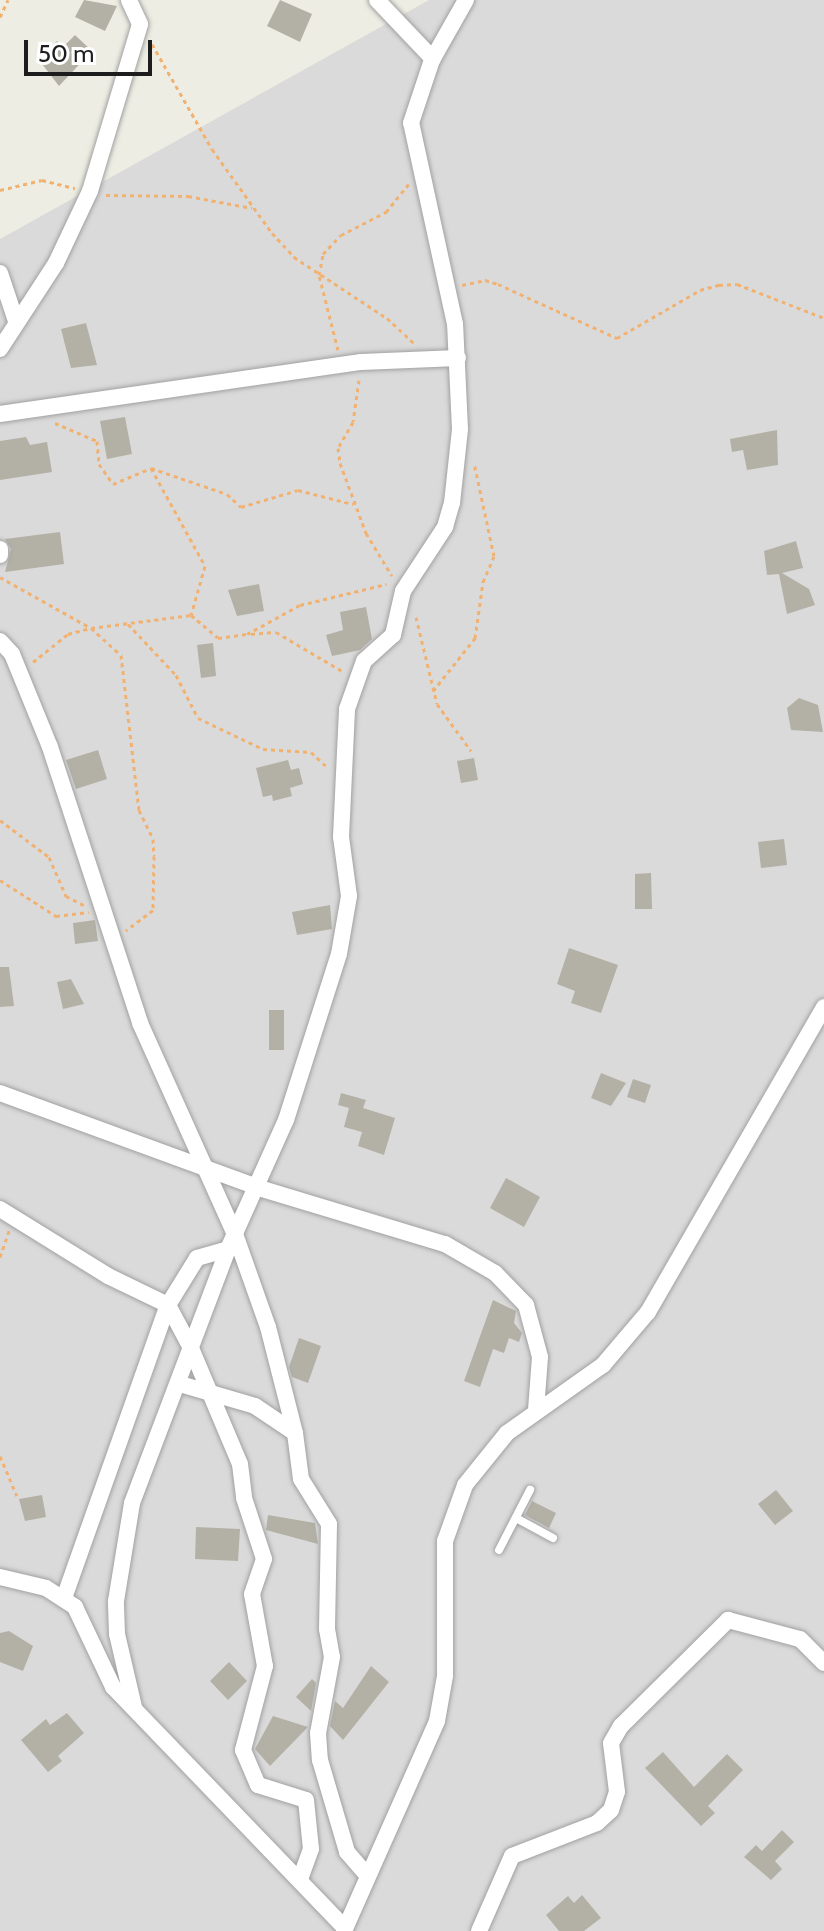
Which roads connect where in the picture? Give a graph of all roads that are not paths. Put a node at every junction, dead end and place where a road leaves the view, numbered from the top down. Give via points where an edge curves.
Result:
1 (129, 0) edge
2 (377, 0) edge
3 (466, 0) edge
4 (433, 59) junction
5 (0, 273) edge
6 (16, 321) junction
7 (0, 349) edge
8 (458, 358) junction
9 (0, 414) edge
10 (0, 549) edge
11 (0, 555) edge
12 (0, 641) edge
13 (824, 1007) edge
14 (0, 1093) edge
15 (206, 1167) junction
16 (259, 1188) junction
17 (7, 1212) edge
18 (231, 1242) junction
19 (168, 1305) junction
20 (191, 1348) junction
21 (180, 1384) junction
22 (207, 1393) junction
23 (536, 1410) junction
24 (295, 1433) junction
25 (530, 1490) dead end
26 (516, 1518) junction
27 (553, 1538) dead end
28 (499, 1550) dead end
29 (0, 1577) edge
30 (64, 1598) junction
31 (824, 1663) edge
32 (134, 1707) junction
33 (366, 1874) junction
34 (300, 1880) junction
35 (344, 1929) edge
36 (479, 1931) edge

1 - 6 street via 140,24 90,191 56,263
2 - 4 street
3 - 4 street
4 - 8 street via 411,123 451,290
5 - 6 street
6 - 7 street
8 - 9 street via 361,362
8 - 16 street via 460,429 452,503 445,527 403,591 393,635 364,661 357,679 342,741 341,837 349,896 339,954
10 - 11 street
12 - 15 street via 24,679 73,810 114,953
13 - 23 street via 648,1312 603,1365
14 - 15 street
15 - 16 street
15 - 18 street
16 - 18 street
16 - 23 street via 445,1244 495,1273 526,1305 540,1357
17 - 19 street via 108,1276
18 - 19 street via 197,1258
18 - 20 street
18 - 24 street via 268,1327
19 - 20 street
19 - 30 street
20 - 21 street
20 - 22 street
21 - 22 street
21 - 32 street via 132,1503 116,1580 117,1634
22 - 24 street via 255,1406
22 - 34 street via 240,1464 244,1498 264,1559 252,1594 265,1666 243,1750 258,1785 306,1800 311,1849
23 - 33 street via 484,1458 454,1512 445,1541 445,1676 437,1721
24 - 33 street via 301,1479 329,1524 327,1629 332,1657 318,1733 320,1760 347,1852
25 - 26 lane
26 - 27 lane
26 - 28 lane
29 - 30 street
30 - 32 street via 85,1623 113,1687
31 - 36 street via 800,1639 728,1620 621,1726 611,1743 617,1792 611,1810 597,1823 512,1856
32 - 34 street
33 - 35 street
34 - 35 street

